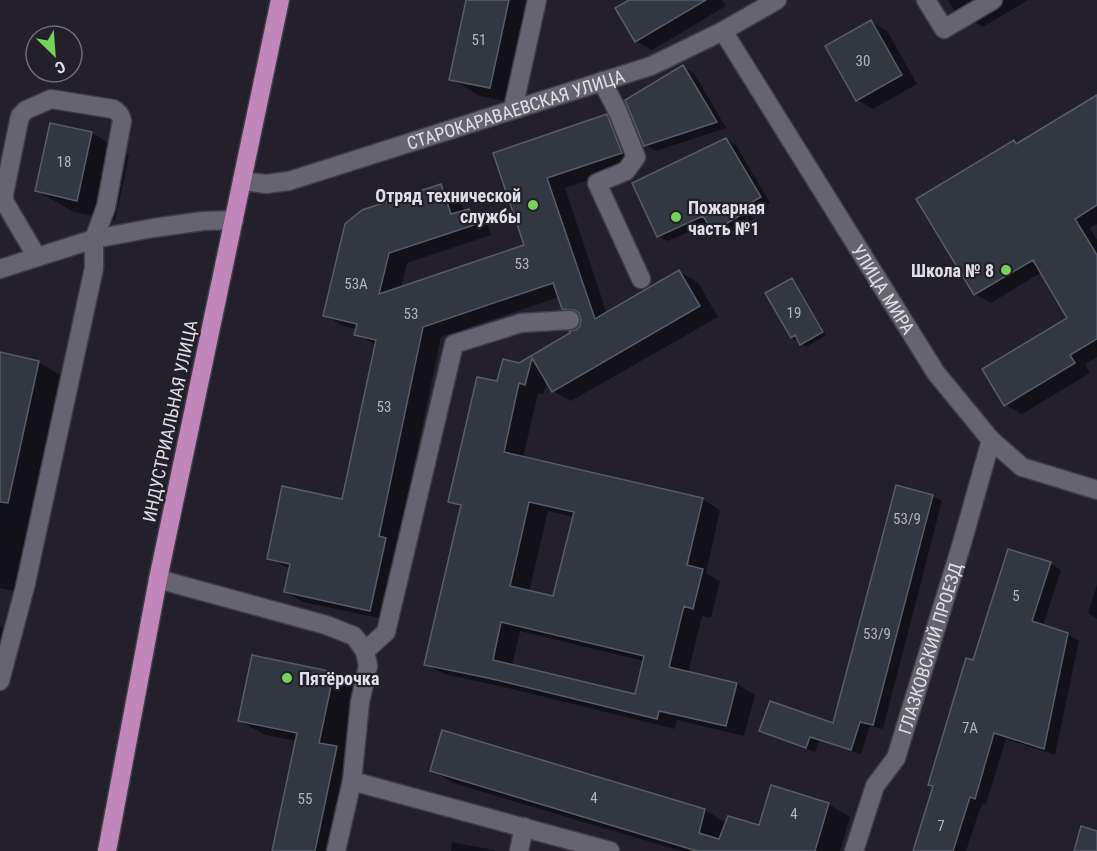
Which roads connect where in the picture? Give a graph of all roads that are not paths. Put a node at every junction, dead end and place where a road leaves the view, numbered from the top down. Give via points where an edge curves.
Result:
1 (280, 0) edge
2 (537, 0) edge
3 (777, 0) edge
4 (926, 0) edge
5 (993, 0) edge
6 (723, 32) junction
7 (602, 81) junction
8 (513, 109) junction
9 (242, 181) junction
10 (234, 220) junction
11 (94, 239) junction
12 (37, 257) junction
13 (0, 269) edge
14 (641, 279) dead end
15 (570, 320) dead end
16 (991, 440) junction
17 (1097, 490) edge
18 (158, 579) junction
19 (365, 651) junction
20 (0, 681) edge
21 (352, 781) junction
22 (524, 827) junction
23 (107, 851) edge
24 (336, 851) edge
25 (519, 851) edge
26 (610, 851) edge
27 (854, 851) edge

1 - 9 highway, ИНДУСТРИАЛЬНАЯ УЛИЦА
2 - 8 street
3 - 6 street, СТАРОКАРАВАЕВСКАЯ УЛИЦА
4 - 5 street via 944,29
6 - 7 street, СТАРОКАРАВАЕВСКАЯ УЛИЦА via 651,66
6 - 16 street, УЛИЦА МИРА via 936,373
7 - 8 street, СТАРОКАРАВАЕВСКАЯ УЛИЦА
7 - 14 street via 636,157 626,171 597,183
8 - 9 street, СТАРОКАРАВАЕВСКАЯ УЛИЦА via 289,181
9 - 10 highway, ИНДУСТРИАЛЬНАЯ УЛИЦА
10 - 11 street
10 - 18 highway, ИНДУСТРИАЛЬНАЯ УЛИЦА
11 - 12 street
11 - 12 street via 106,207 121,116 113,110 51,99 20,116 4,194 8,209
11 - 20 street via 94,268 25,587
12 - 13 street
15 - 19 street via 521,323 454,344 386,632
16 - 17 street, УЛИЦА МИРА via 1022,467
16 - 27 street, ГЛАЗКОВСКИЙ ПРОЕЗД via 896,758 875,786
18 - 19 street via 326,625 354,636
18 - 23 highway, ИНДУСТРИАЛЬНАЯ УЛИЦА
19 - 21 street via 368,666
21 - 22 street
21 - 24 street
22 - 25 street
22 - 26 street

